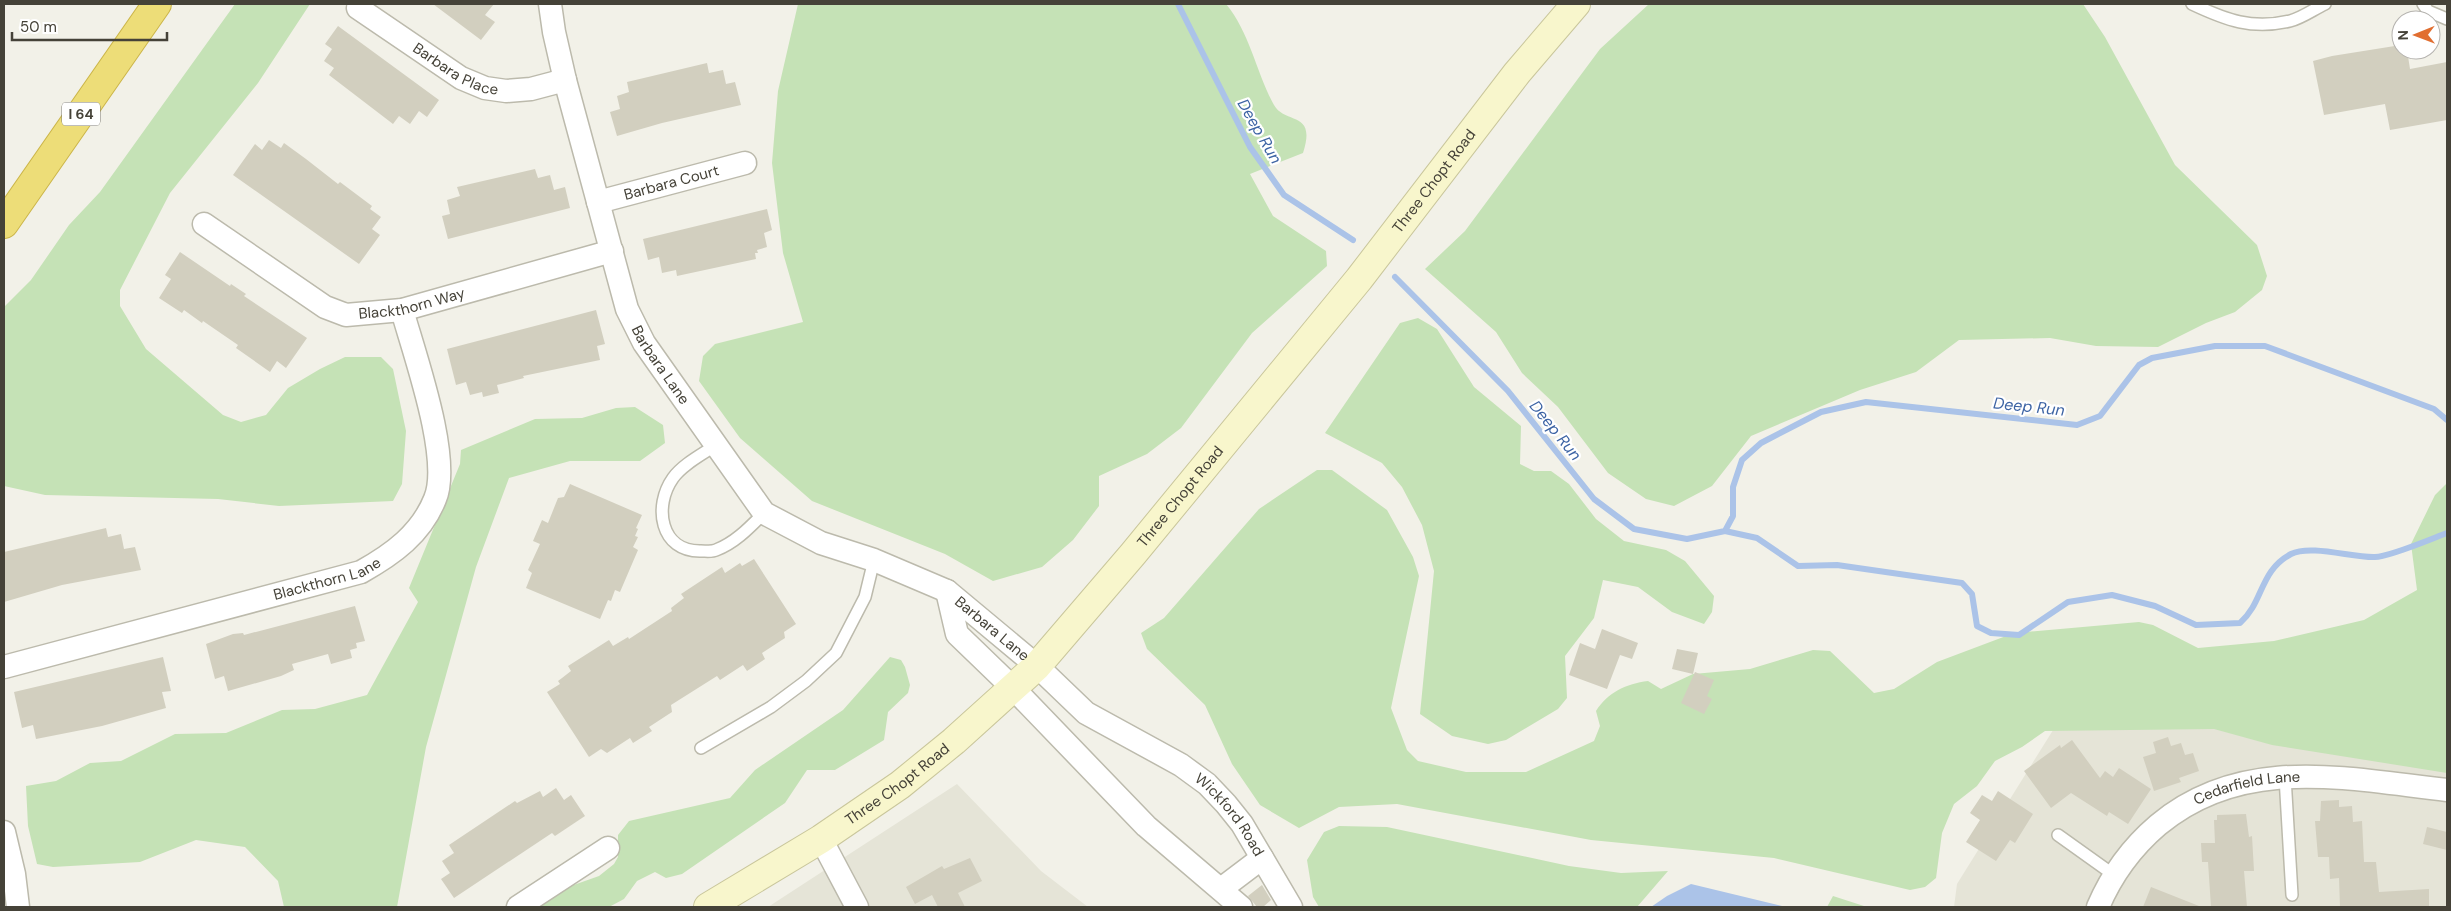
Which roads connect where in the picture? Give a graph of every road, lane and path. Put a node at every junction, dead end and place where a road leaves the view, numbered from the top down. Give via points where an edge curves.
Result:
1 (157, 4) edge
2 (550, 4) edge
3 (1576, 4) edge
4 (2192, 4) edge
5 (2326, 4) edge
6 (2423, 4) edge
7 (358, 8) dead end
8 (2447, 19) edge
9 (565, 80) junction
10 (745, 163) dead end
11 (598, 202) junction
12 (4, 224) edge
13 (204, 224) dead end
14 (612, 251) junction
15 (402, 310) junction
16 (716, 445) junction
17 (764, 513) junction
18 (874, 560) junction
19 (947, 591) junction
20 (1037, 666) junction
21 (4, 668) edge
22 (1014, 689) junction
23 (701, 748) dead end
24 (2285, 777) junction
25 (2447, 790) edge
26 (4, 832) edge
27 (2058, 836) dead end
28 (821, 839) junction
29 (608, 848) dead end
30 (1262, 858) junction
31 (2114, 875) junction
32 (1221, 889) junction
33 (2292, 895) dead end
34 (18, 907) edge
35 (518, 907) edge
36 (708, 907) edge
37 (857, 907) edge
38 (1241, 907) edge
39 (1291, 907) edge
40 (2098, 907) edge

1 - 12 highway, I 64
2 - 9 street, Barbara Lane
3 - 20 main road, Three Chopt Road via 1517,73 1359,279
4 - 5 lane via 2226,20 2256,24 2291,20
6 - 8 lane via 2428,12
7 - 9 street, Barbara Place via 461,78 485,88 506,91
9 - 11 street, Barbara Lane
10 - 11 street, Barbara Court
11 - 14 street, Barbara Lane
13 - 15 street, Blackthorn Way via 325,307 346,315
14 - 15 street, Blackthorn Way
14 - 16 street, Barbara Lane via 627,309 644,343
15 - 21 street, Blackthorn Lane via 437,438 439,466 436,497 407,542 361,572
16 - 17 street, Barbara Lane
16 - 17 lane via 674,477 663,510 663,524 668,537 689,551 715,551 743,535
17 - 18 street, Barbara Lane via 821,543
18 - 19 street, Barbara Lane
18 - 23 lane via 864,597 836,653 771,707
19 - 20 street, Barbara Lane
19 - 22 street, Barbara Lane via 957,634
20 - 22 main road, Three Chopt Road
20 - 30 street, Wickford Road via 1086,713 1164,754 1207,784 1242,824
22 - 28 main road, Three Chopt Road via 900,784
22 - 32 street via 1146,826
24 - 25 street, Cedarfield Lane via 2332,777
24 - 31 street, Cedarfield Lane via 2230,785 2196,799 2142,839
24 - 33 lane
26 - 34 street
27 - 31 lane
28 - 36 main road, Three Chopt Road
28 - 37 street
29 - 35 street
30 - 32 street, Wickford Road
30 - 39 street
31 - 40 street, Cedarfield Lane
32 - 38 street

